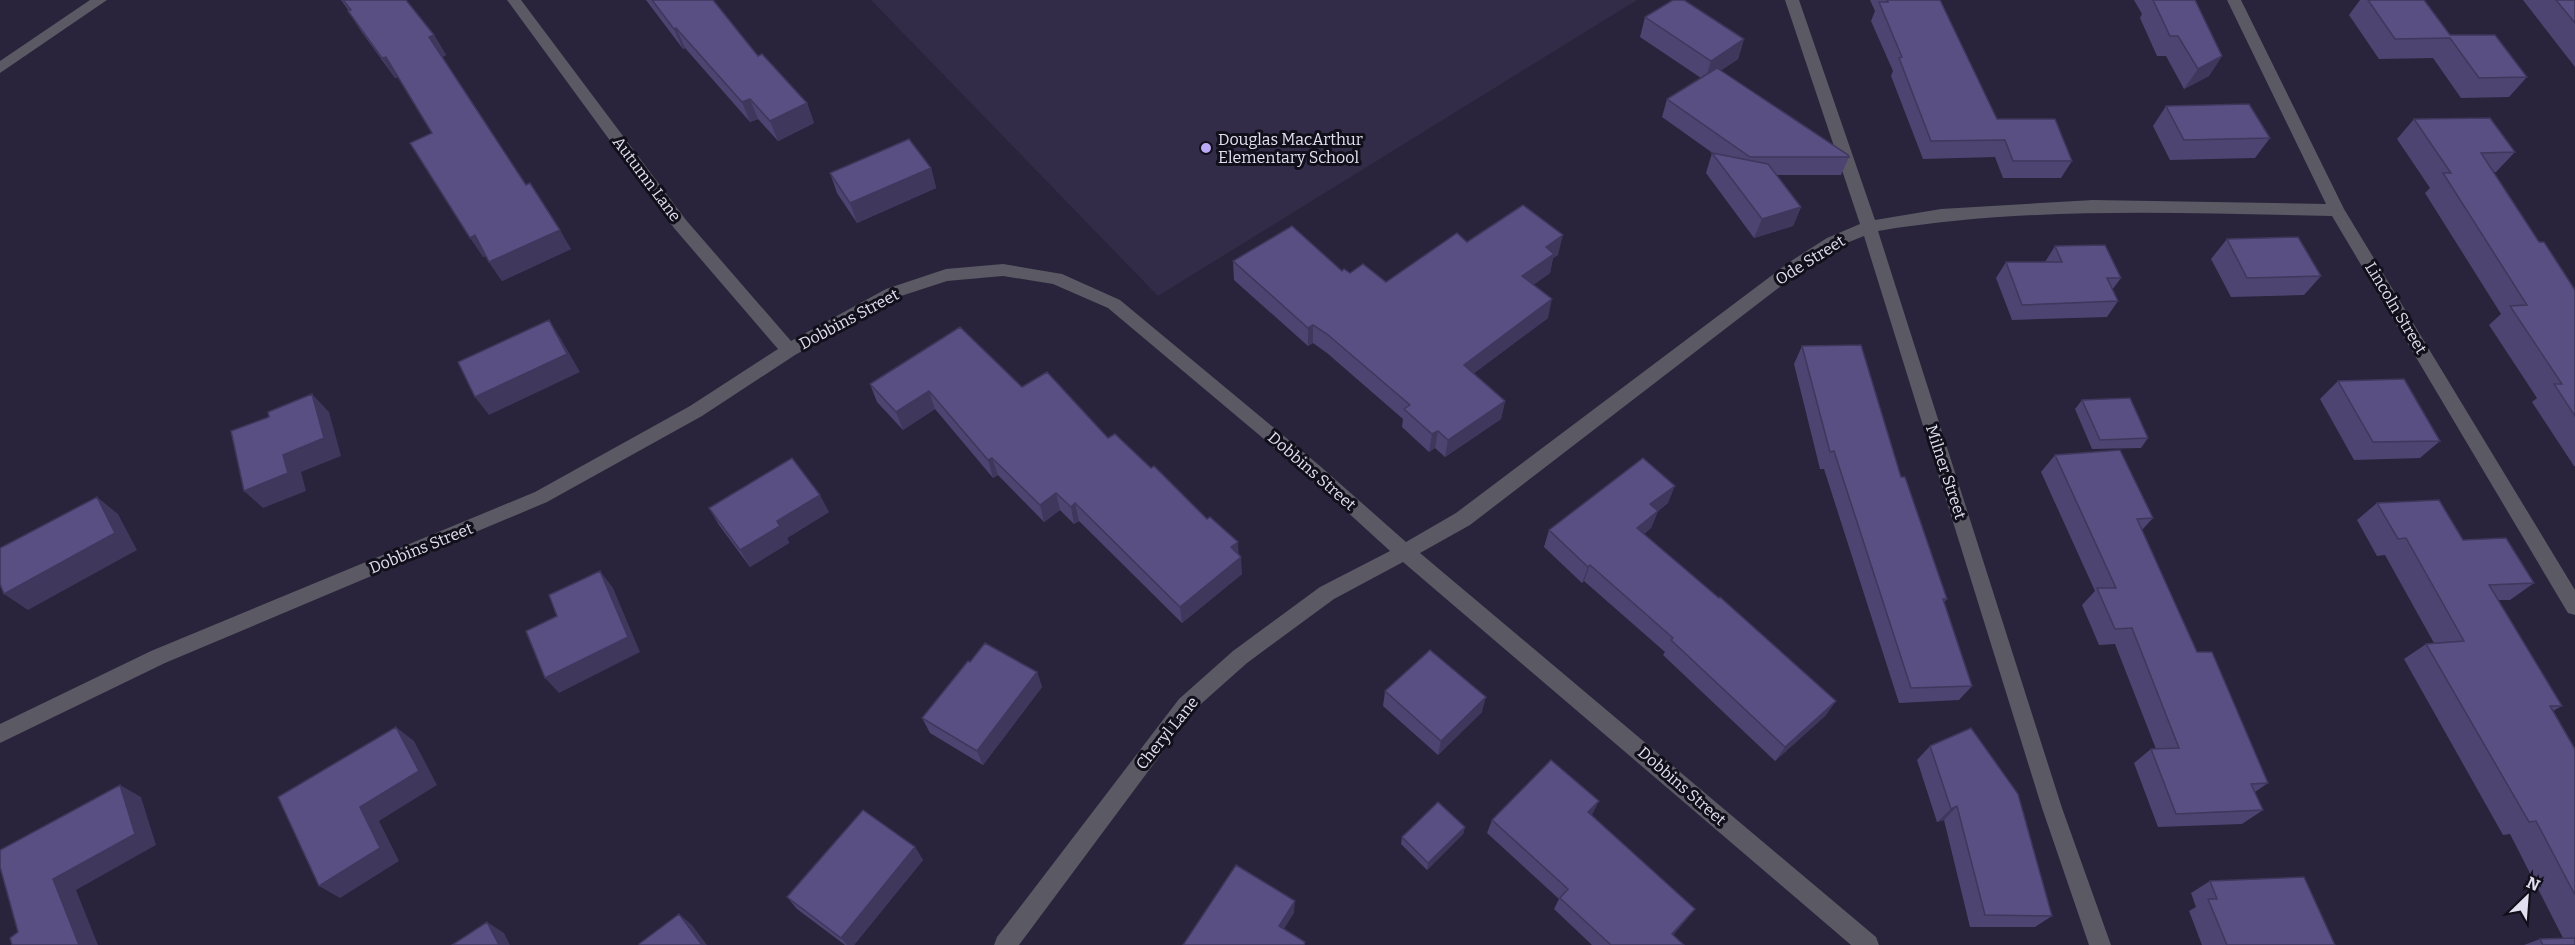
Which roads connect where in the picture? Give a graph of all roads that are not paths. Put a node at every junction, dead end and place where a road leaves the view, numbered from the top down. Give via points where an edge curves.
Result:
1 (100, 0) edge
2 (514, 0) edge
3 (1792, 0) edge
4 (2234, 0) edge
5 (0, 68) edge
6 (2337, 210) junction
7 (1869, 227) junction
8 (789, 350) junction
9 (1406, 552) junction
10 (2575, 607) edge
11 (0, 734) edge
12 (1005, 945) edge
13 (1868, 945) edge
14 (2100, 945) edge

1 - 5 street
2 - 8 street, Autumn Lane via 680,224
3 - 7 street, Milner Street
4 - 6 street, Lincoln Street
6 - 7 street, Ode Street via 2092,206 1941,215
6 - 10 street, Lincoln Street
7 - 9 street, Ode Street via 1833,242 1797,265 1463,519
7 - 14 street, Milner Street via 2052,808
8 - 9 street, Dobbins Street via 892,293 946,275 1004,270 1056,278 1114,304
8 - 11 street, Dobbins Street via 696,411 541,497 158,657
9 - 12 street, Cheryl Lane via 1327,593 1240,657 1186,705
9 - 13 street, Dobbins Street

